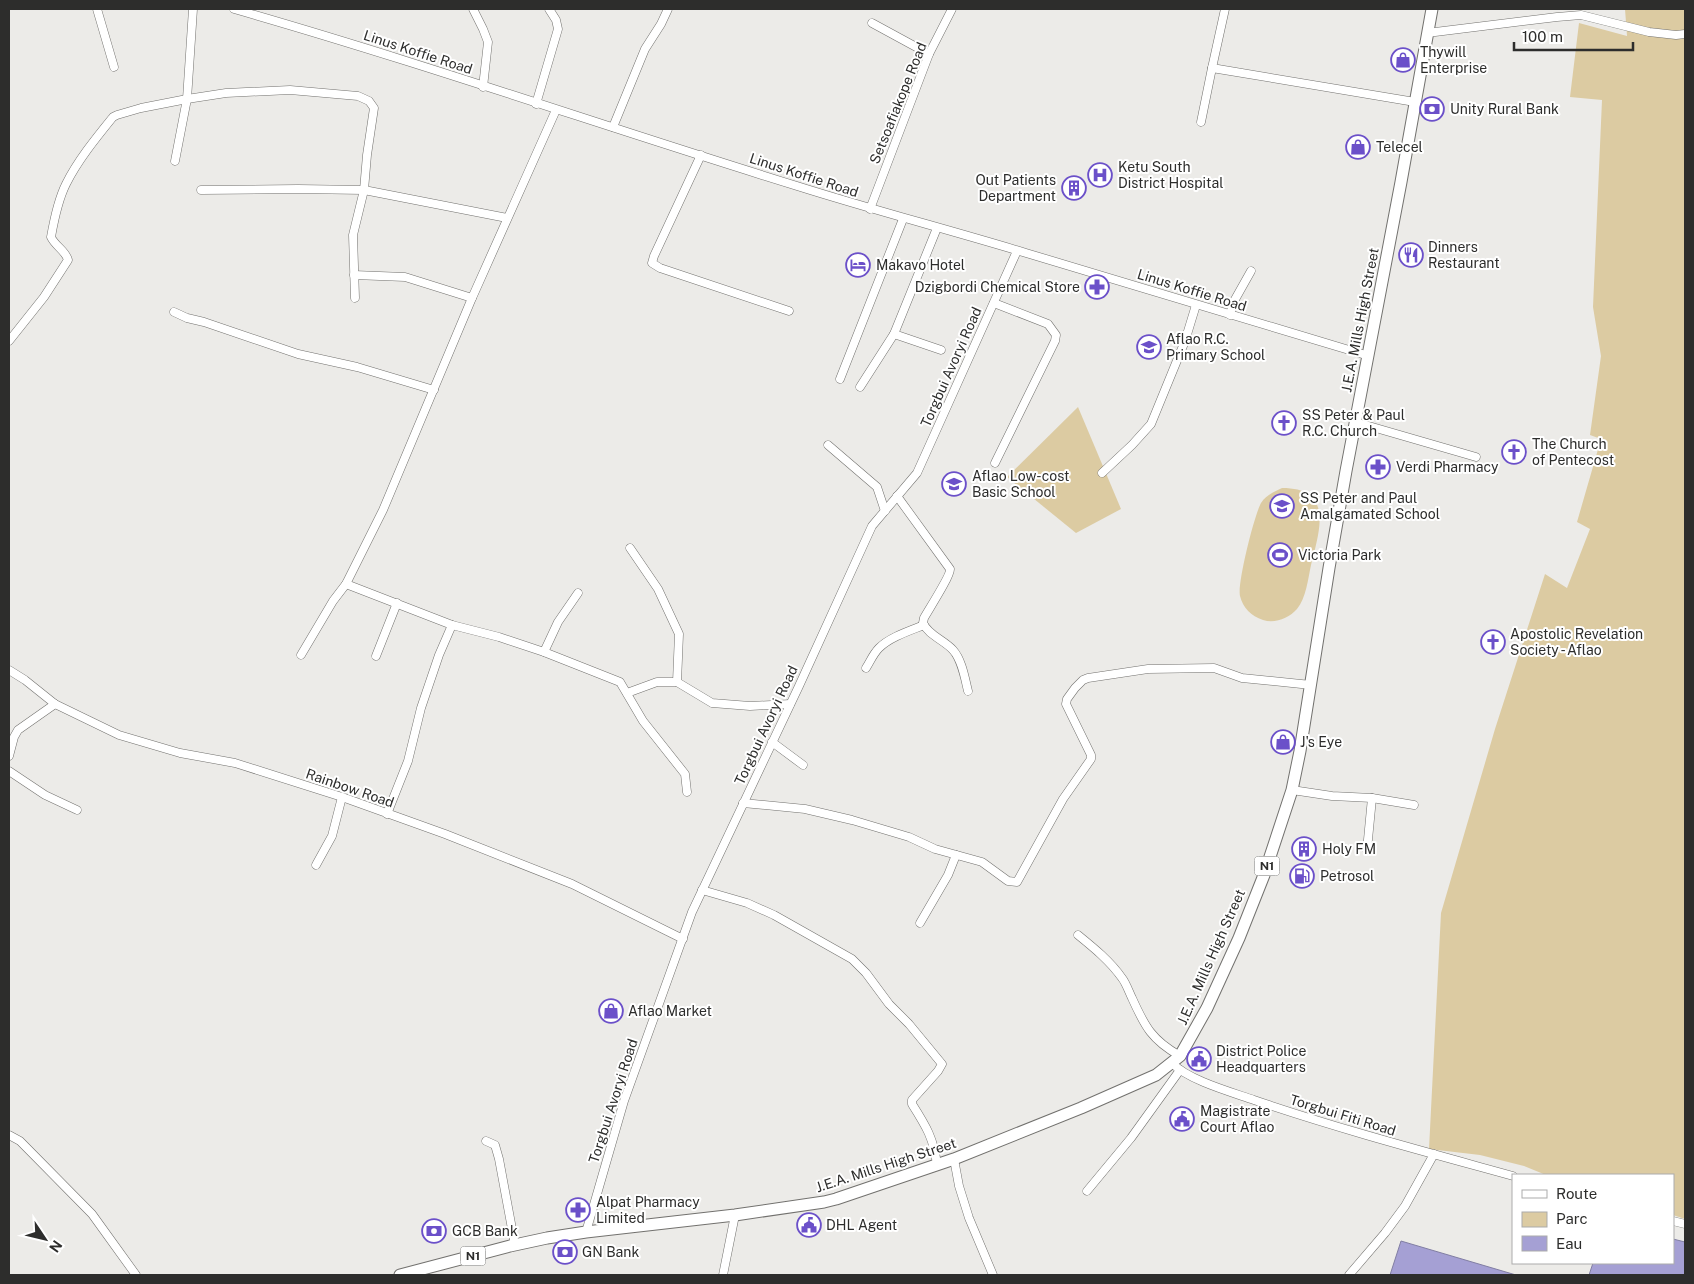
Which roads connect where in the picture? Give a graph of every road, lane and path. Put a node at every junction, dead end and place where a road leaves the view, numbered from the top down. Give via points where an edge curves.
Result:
1 (97, 9) edge
2 (193, 9) edge
3 (234, 9) edge
4 (473, 9) edge
5 (549, 9) edge
6 (668, 9) edge
7 (952, 9) edge
8 (1225, 9) edge
9 (1432, 9) edge
10 (872, 23) dead end
11 (1427, 33) junction
12 (1685, 34) edge
13 (930, 54) junction
14 (114, 67) dead end
15 (1212, 68) junction
16 (483, 86) junction
17 (187, 99) junction
18 (1415, 102) junction
19 (536, 104) junction
20 (556, 110) junction
21 (1201, 122) dead end
22 (613, 128) junction
23 (701, 155) junction
24 (175, 161) dead end
25 (201, 190) dead end
26 (364, 190) junction
27 (870, 209) junction
28 (508, 218) junction
29 (903, 219) junction
30 (937, 228) junction
31 (1017, 251) junction
32 (1251, 271) dead end
33 (354, 275) junction
34 (355, 298) dead end
35 (472, 298) junction
36 (994, 303) junction
37 (1196, 305) junction
38 (789, 311) dead end
39 (174, 312) dead end
40 (1230, 315) junction
41 (894, 334) junction
42 (9, 341) edge
43 (941, 350) dead end
44 (1368, 356) junction
45 (840, 379) dead end
46 (860, 387) dead end
47 (434, 390) junction
48 (1355, 422) junction
49 (828, 445) dead end
50 (1476, 457) dead end
51 (996, 464) dead end
52 (1102, 473) dead end
53 (897, 496) junction
54 (885, 511) junction
55 (630, 548) dead end
56 (346, 584) junction
57 (578, 593) dead end
58 (397, 603) junction
59 (452, 625) junction
60 (924, 625) junction
61 (544, 652) junction
62 (301, 656) dead end
63 (376, 656) dead end
64 (866, 668) dead end
65 (9, 670) edge
66 (677, 682) junction
67 (1311, 685) junction
68 (968, 692) dead end
69 (626, 693) junction
70 (55, 704) junction
71 (790, 704) junction
72 (772, 742) junction
73 (9, 756) edge
74 (803, 765) dead end
75 (9, 772) edge
76 (1292, 790) junction
77 (687, 792) dead end
78 (342, 797) junction
79 (1372, 798) junction
80 (743, 803) junction
81 (1414, 806) dead end
82 (77, 810) dead end
83 (388, 814) junction
84 (1367, 850) dead end
85 (956, 855) junction
86 (316, 865) dead end
87 (702, 890) junction
88 (920, 923) dead end
89 (1078, 935) dead end
90 (683, 939) junction
91 (1177, 1063) junction
92 (9, 1135) edge
93 (486, 1141) dead end
94 (1434, 1154) junction
95 (954, 1159) junction
96 (937, 1165) junction
97 (1512, 1176) edge
98 (1087, 1191) dead end
99 (735, 1215) junction
100 (586, 1232) junction
101 (515, 1244) junction
102 (136, 1275) edge
103 (400, 1275) edge
104 (723, 1275) edge
105 (993, 1275) edge
106 (1349, 1275) edge

1 - 14 street
2 - 17 street
3 - 16 street, Linus Koffie Road
4 - 16 street via 488,42
5 - 19 street via 558,29
6 - 22 street via 645,49
7 - 13 street, Setsoafiakope Road
8 - 15 street
9 - 11 highway, J.E.A. Mills High Street / N1
10 - 13 street
11 - 12 street via 1581,16 1649,32
11 - 18 highway, J.E.A. Mills High Street / N1
13 - 27 street, Setsoafiakope Road
15 - 18 street
15 - 21 street
16 - 19 street, Linus Koffie Road
17 - 24 street
17 - 26 street via 226,93 290,90 358,96 369,101 374,108
17 - 42 street via 117,114 88,149 64,188 52,234 52,241 68,260
18 - 44 highway, J.E.A. Mills High Street / N1
19 - 20 street, Linus Koffie Road
20 - 22 street, Linus Koffie Road
20 - 28 street
22 - 23 street, Linus Koffie Road
23 - 27 street, Linus Koffie Road
23 - 38 street via 652,263
25 - 26 street
26 - 28 street
26 - 33 street via 353,235
27 - 29 street, Linus Koffie Road
28 - 35 street
29 - 30 street, Linus Koffie Road
29 - 45 street
30 - 31 street, Linus Koffie Road
30 - 41 street
31 - 36 street, Torgbui Avoryi Road
31 - 37 street, Linus Koffie Road
32 - 40 street
33 - 34 street
33 - 35 street via 405,277
35 - 47 street
36 - 51 street via 1048,324 1056,335
36 - 53 street, Torgbui Avoryi Road via 916,473
37 - 40 street, Linus Koffie Road
37 - 52 street via 1151,424
39 - 47 street via 298,354 357,367
40 - 44 street, Linus Koffie Road
41 - 43 street
41 - 46 street
44 - 48 highway, J.E.A. Mills High Street / N1
47 - 56 street via 383,510
48 - 50 street
48 - 67 highway, J.E.A. Mills High Street / N1
49 - 54 street via 878,486
53 - 54 street, Torgbui Avoryi Road
53 - 60 street via 951,572 924,618
54 - 71 street, Torgbui Avoryi Road via 872,526
55 - 66 street via 658,589 679,634
56 - 58 street
56 - 62 street
57 - 61 street via 558,622
58 - 59 street
58 - 63 street
59 - 61 street
59 - 83 street
60 - 64 street via 882,646
60 - 68 street via 956,654
61 - 69 street via 620,682
65 - 70 street, Rainbow Road
66 - 69 street via 657,682
66 - 71 street via 712,703 750,706
67 - 76 highway, J.E.A. Mills High Street / N1
67 - 85 street via 1242,678 1214,668 1148,670 1083,680 1066,704 1091,759 1063,799 1017,882 1008,881 982,862
69 - 77 street via 643,721 685,774
70 - 73 street via 18,730
70 - 78 street, Rainbow Road via 119,736 180,753 235,763
71 - 72 street, Torgbui Avoryi Road
72 - 74 street
72 - 80 street, Torgbui Avoryi Road
75 - 82 street via 45,796
76 - 79 street
76 - 91 highway, J.E.A. Mills High Street / N1 via 1239,938 1208,1008
78 - 83 street, Rainbow Road
78 - 86 street via 332,836
79 - 81 street
79 - 84 street
80 - 85 street via 805,809 852,820
80 - 87 street, Torgbui Avoryi Road
83 - 90 street, Rainbow Road via 572,884
85 - 88 street
87 - 90 street, Torgbui Avoryi Road
87 - 96 street via 774,915 852,959 866,973 942,1064 912,1100 933,1141
89 - 91 street, Torgbui Fiti Road via 1098,951 1123,979 1153,1036
90 - 100 street, Torgbui Avoryi Road via 624,1101
91 - 94 street, Torgbui Fiti Road via 1189,1076 1307,1118
91 - 95 highway, J.E.A. Mills High Street / N1 via 1081,1108
91 - 98 street via 1131,1138
92 - 102 street via 20,1142 92,1214
93 - 101 street via 495,1145 499,1159
94 - 97 street, Torgbui Fiti Road
94 - 106 street via 1405,1206
95 - 96 highway, J.E.A. Mills High Street / N1
95 - 105 street via 969,1218
96 - 99 highway, J.E.A. Mills High Street / N1 via 824,1202
99 - 100 highway, J.E.A. Mills High Street / N1
99 - 104 street
100 - 101 highway, J.E.A. Mills High Street / N1
101 - 103 highway, N1

